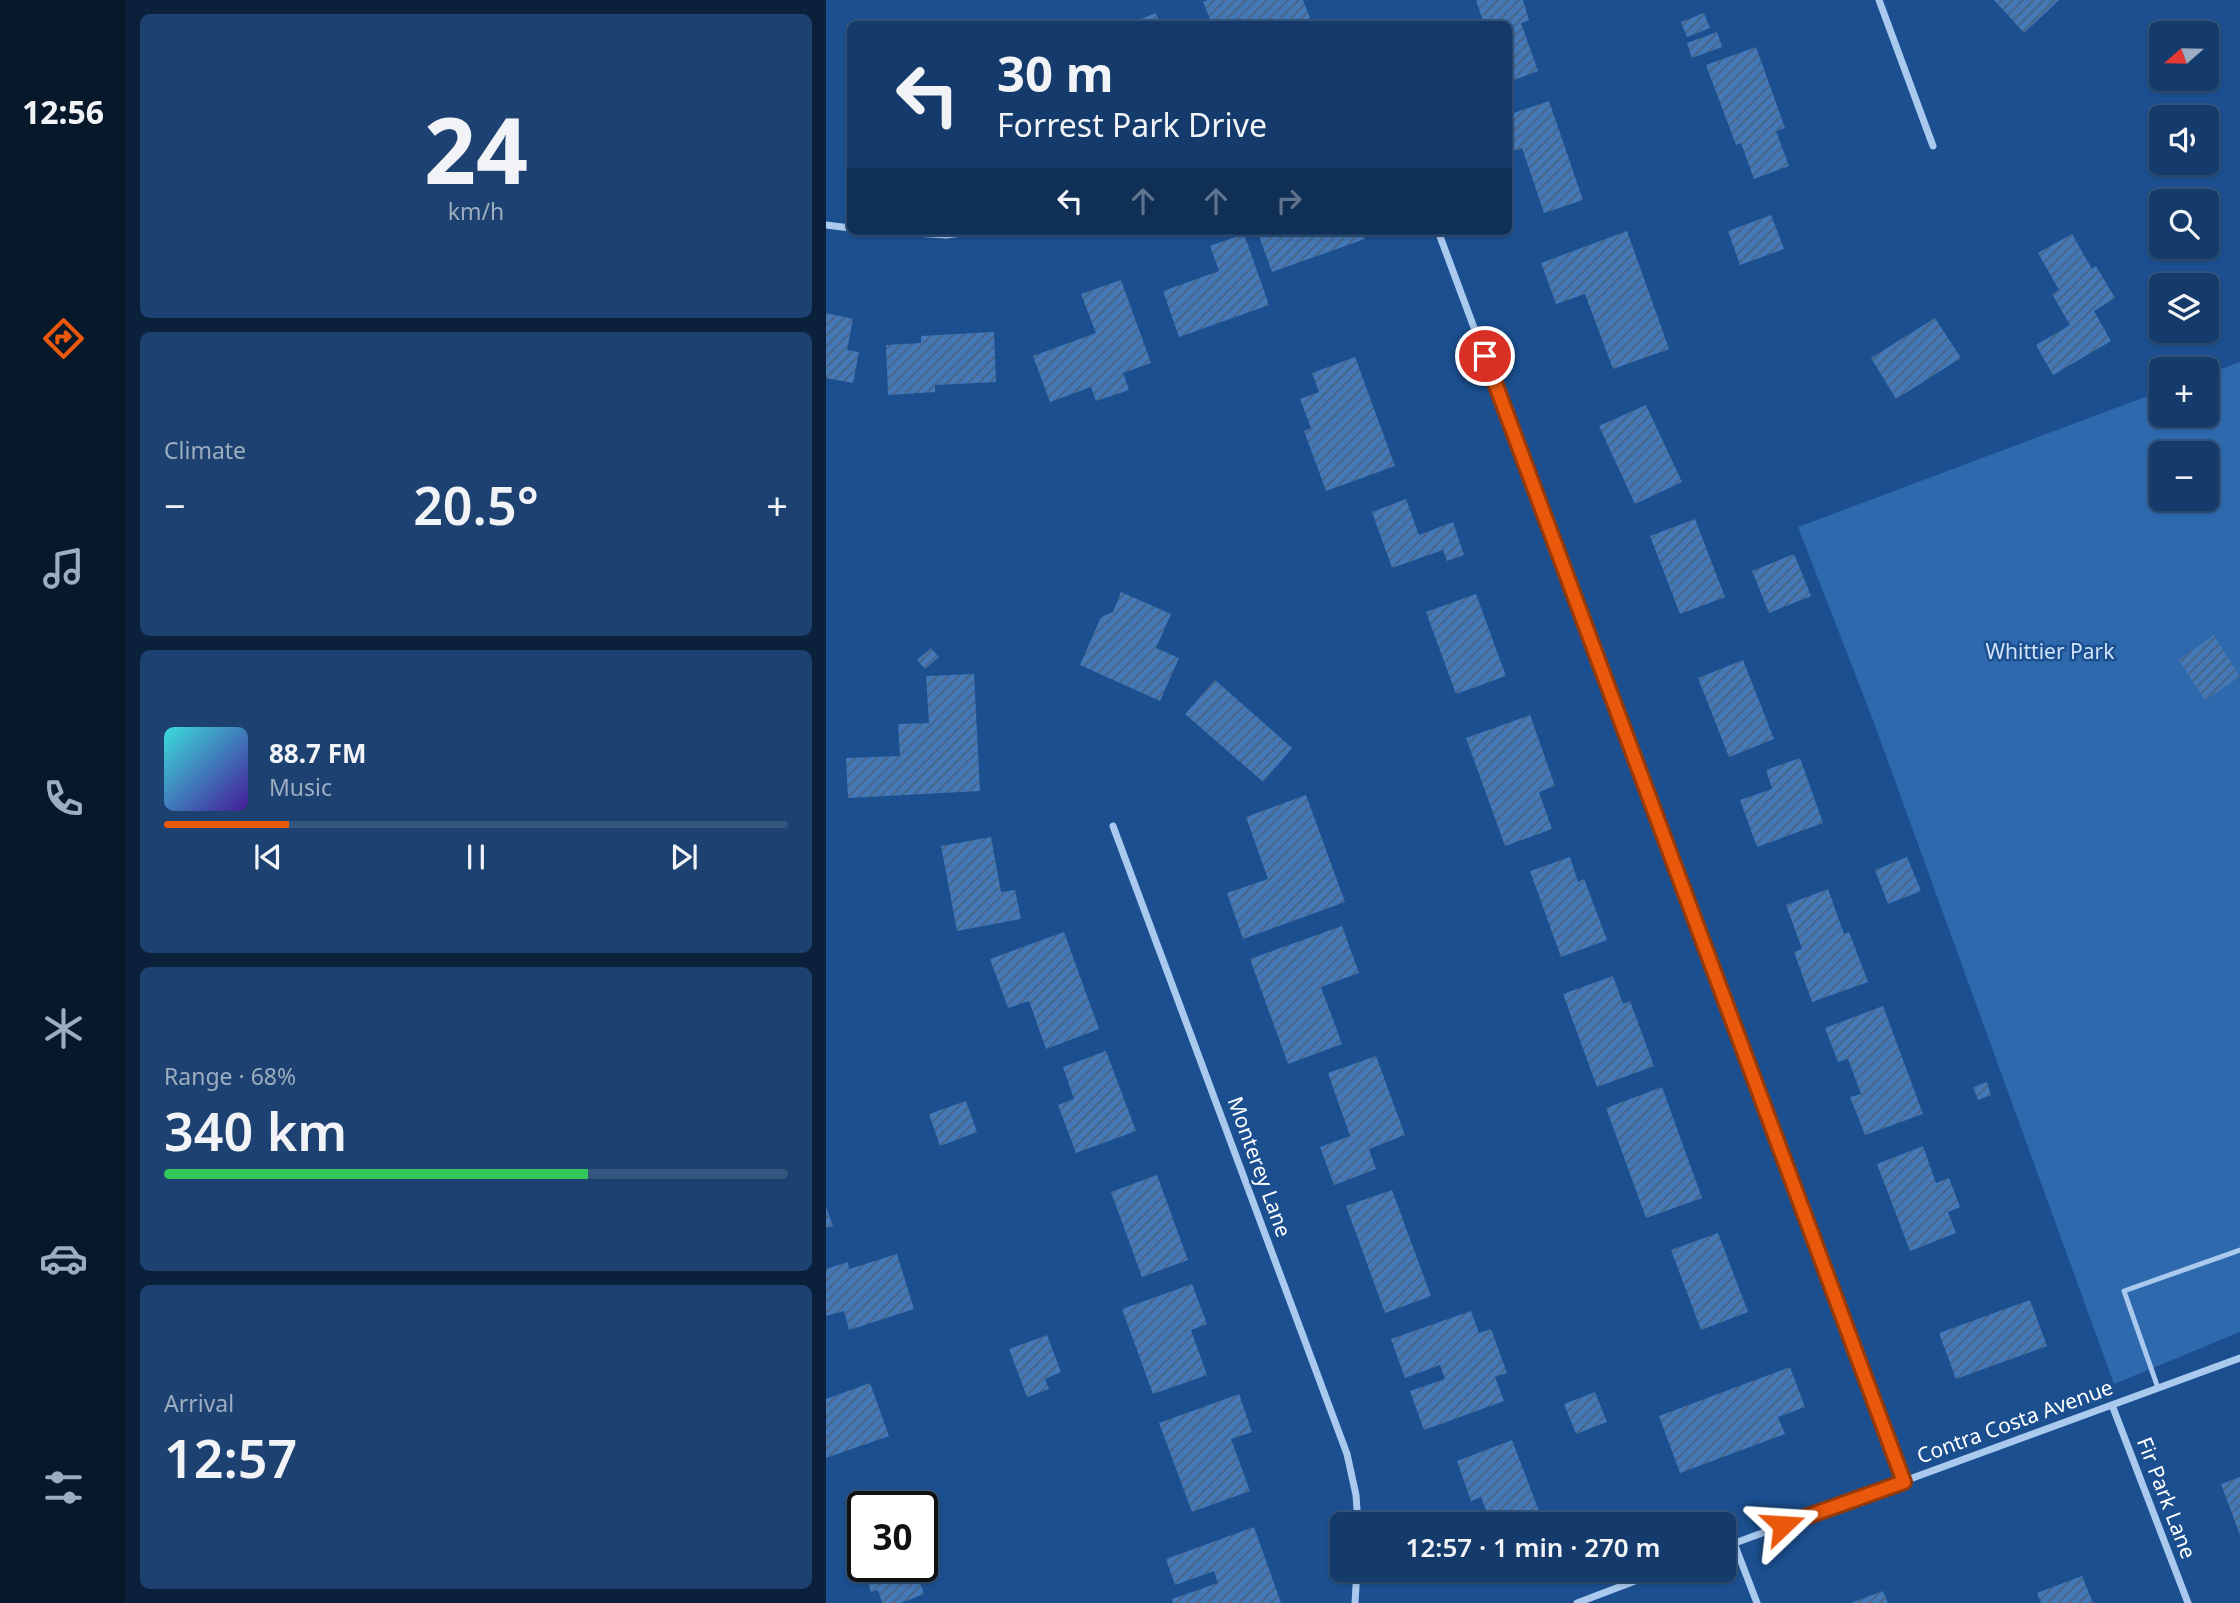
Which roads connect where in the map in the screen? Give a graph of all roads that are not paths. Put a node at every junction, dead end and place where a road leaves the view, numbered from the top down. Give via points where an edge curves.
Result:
1 (1879, 0) edge
2 (1933, 146) dead end
3 (826, 225) edge
4 (847, 228) edge
5 (917, 235) edge
6 (946, 235) edge
7 (1439, 235) edge
8 (1113, 826) dead end
9 (2240, 1250) edge
10 (2240, 1358) edge
11 (2158, 1388) junction
12 (2112, 1405) junction
13 (1904, 1482) junction
14 (1357, 1512) edge
15 (1736, 1542) edge
16 (1736, 1548) edge
17 (1356, 1582) edge
18 (1632, 1582) edge
19 (1355, 1603) edge
20 (1577, 1603) edge
21 (1757, 1603) edge
22 (2188, 1603) edge

1 - 2 street
3 - 4 street
5 - 6 street
7 - 13 street
8 - 14 street, Monterey Lane via 1347,1454
9 - 11 lane via 2124,1291
10 - 11 street, Contra Costa Avenue
11 - 12 street, Contra Costa Avenue
12 - 13 street, Contra Costa Avenue
12 - 22 street, Fir Park Lane
13 - 15 street, Contra Costa Avenue
16 - 21 street
17 - 19 street
18 - 20 street

